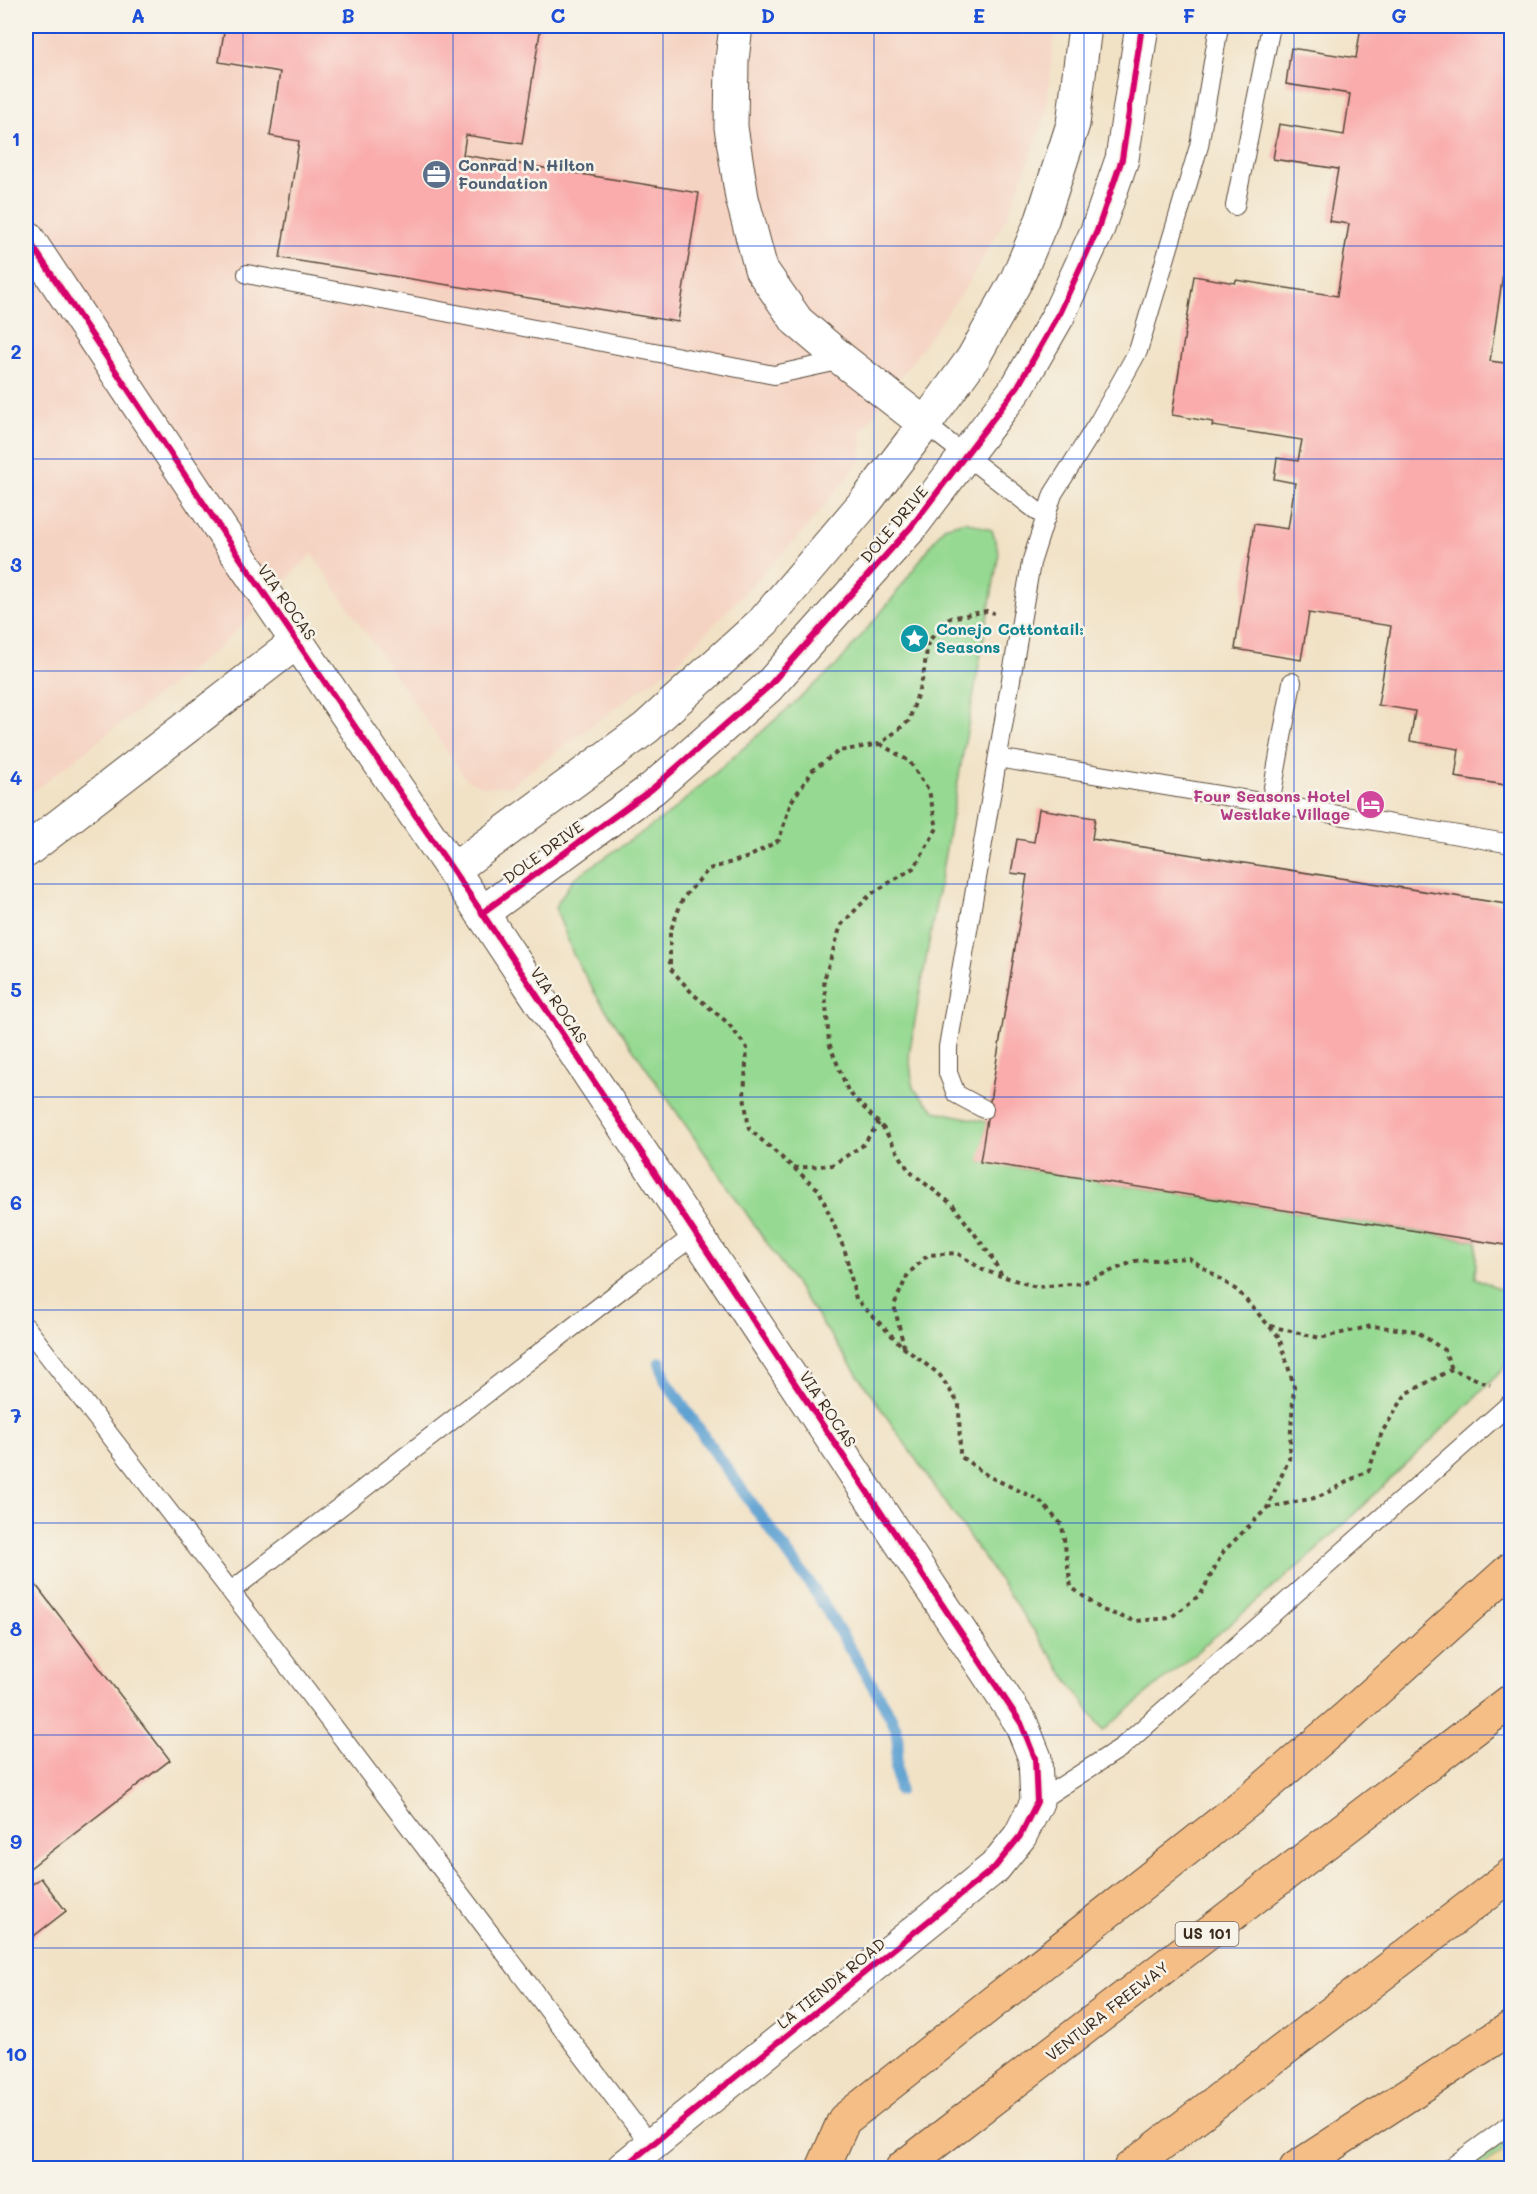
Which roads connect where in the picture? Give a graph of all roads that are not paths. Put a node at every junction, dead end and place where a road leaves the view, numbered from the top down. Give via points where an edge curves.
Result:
1 (736, 26) edge
2 (1085, 26) edge
3 (1142, 26) edge
4 (1219, 26) edge
5 (1271, 26) edge
6 (1236, 206) dead end
7 (26, 236) edge
8 (247, 274) dead end
9 (843, 360) junction
10 (925, 424) junction
11 (965, 456) junction
12 (1046, 518) junction
13 (298, 641) junction
14 (1292, 682) dead end
15 (998, 758) junction
16 (1270, 804) junction
17 (1512, 844) edge
18 (26, 851) edge
19 (453, 870) junction
20 (482, 913) junction
21 (984, 1109) dead end
22 (695, 1235) junction
23 (26, 1327) edge
24 (1511, 1402) edge
25 (1512, 1568) edge
26 (231, 1591) junction
27 (1512, 1700) edge
28 (1036, 1802) junction
29 (1512, 1874) edge
30 (1512, 2027) edge
31 (1512, 2123) edge
32 (651, 2146) junction
33 (623, 2169) edge
34 (823, 2169) edge
35 (902, 2169) edge
36 (1130, 2169) edge
37 (1296, 2169) edge
38 (1450, 2169) edge

1 - 9 street via 730,127 742,198 761,269 796,321
2 - 10 street via 1073,124 1042,220 1017,279 974,358
3 - 11 street, DOLE DRIVE via 1122,159 1097,231 1058,316 1018,386
4 - 12 lane via 1198,146 1138,351 1053,494
5 - 6 lane
7 - 13 street, VIA ROCAS
8 - 9 lane via 774,375
9 - 10 street
10 - 11 lane
10 - 19 street via 866,501 764,621 646,728
11 - 12 lane
11 - 20 street, DOLE DRIVE via 911,527 768,687 652,789
12 - 15 lane via 1031,563
13 - 18 street
13 - 19 street, VIA ROCAS
14 - 16 lane
15 - 16 lane
15 - 21 lane via 948,1047 948,1073 956,1094
16 - 17 lane
19 - 20 street, VIA ROCAS
20 - 22 street, VIA ROCAS
22 - 26 lane
22 - 28 street, VIA ROCAS via 1021,1723 1035,1758
23 - 26 lane
24 - 28 lane via 1122,1747
25 - 34 highway via 1258,1793 844,2120
26 - 32 lane
27 - 35 highway, VENTURA FREEWAY / US 101
28 - 32 street, LA TIENDA ROAD via 1020,1836 994,1867
29 - 36 highway
30 - 37 highway
31 - 38 lane
32 - 33 street, LA TIENDA ROAD

